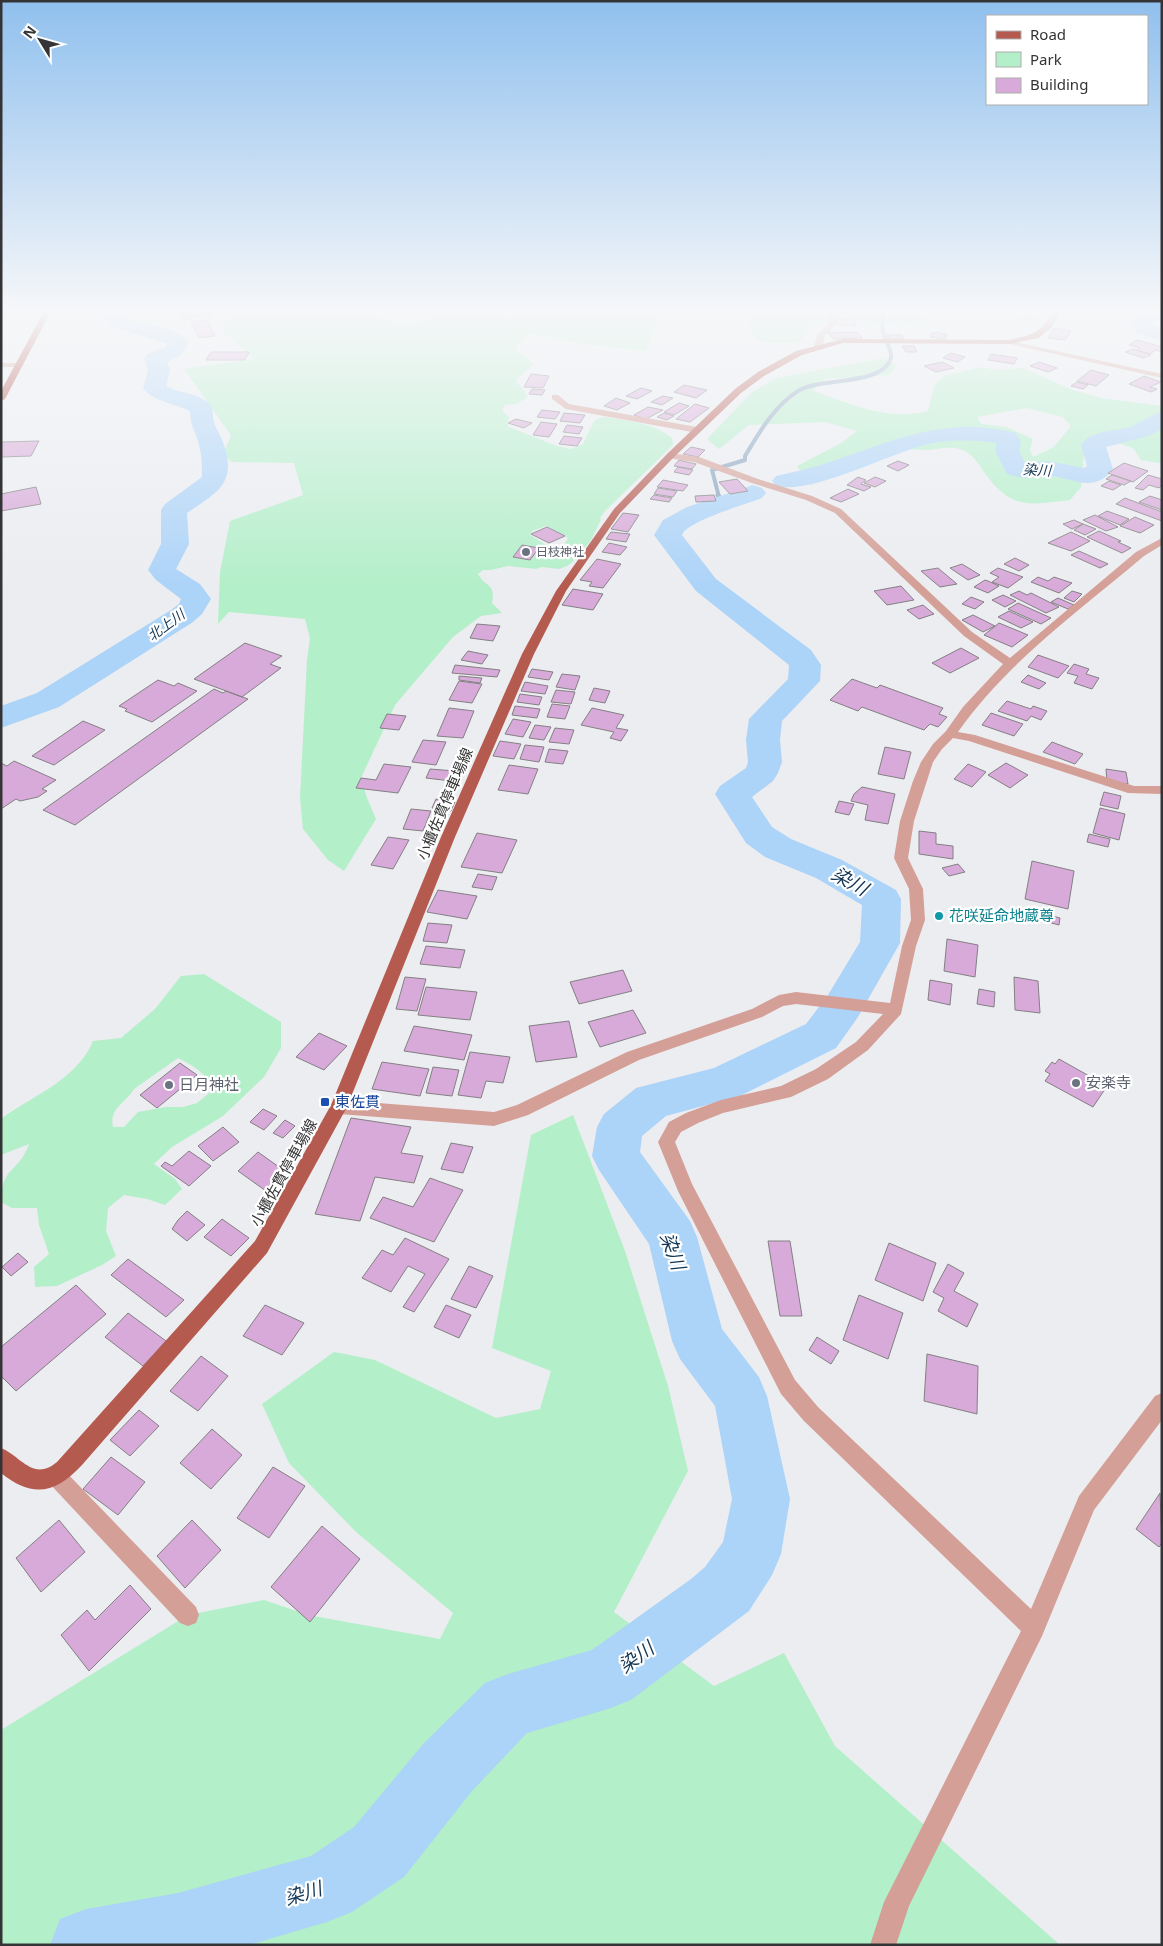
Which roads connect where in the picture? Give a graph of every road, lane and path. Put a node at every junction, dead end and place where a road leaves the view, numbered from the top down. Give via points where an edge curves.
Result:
1 (563, 404) edge
2 (725, 404) edge
3 (697, 430) junction
4 (670, 456) junction
5 (1162, 541) edge
6 (1010, 662) junction
7 (950, 734) junction
8 (1162, 790) edge
9 (889, 1009) junction
10 (339, 1107) junction
11 (1162, 1403) edge
12 (1, 1458) edge
13 (56, 1476) junction
14 (188, 1615) dead end
15 (1034, 1628) junction
16 (883, 1945) edge

1 - 3 street
2 - 3 main road, 小櫃佐貫停車場線
3 - 4 main road, 小櫃佐貫停車場線
4 - 6 street via 696,459 838,511 968,634
4 - 10 main road, 小櫃佐貫停車場線 via 617,511 561,591 528,654 448,837
5 - 6 street via 1140,554
6 - 7 street via 966,710
7 - 8 street via 1133,790
7 - 9 street via 927,762 907,822 901,858 916,889 918,920
9 - 10 street via 796,998 779,1001 757,1013 633,1056 522,1110 494,1119
9 - 15 street via 862,1046 822,1074 785,1092 720,1107 692,1118 675,1127 666,1142 684,1186 788,1387 811,1414
10 - 13 main road, 小櫃佐貫停車場線 via 261,1247
11 - 15 street via 1086,1503
12 - 13 main road via 23,1475 36,1480
13 - 14 street
15 - 16 street via 897,1902

